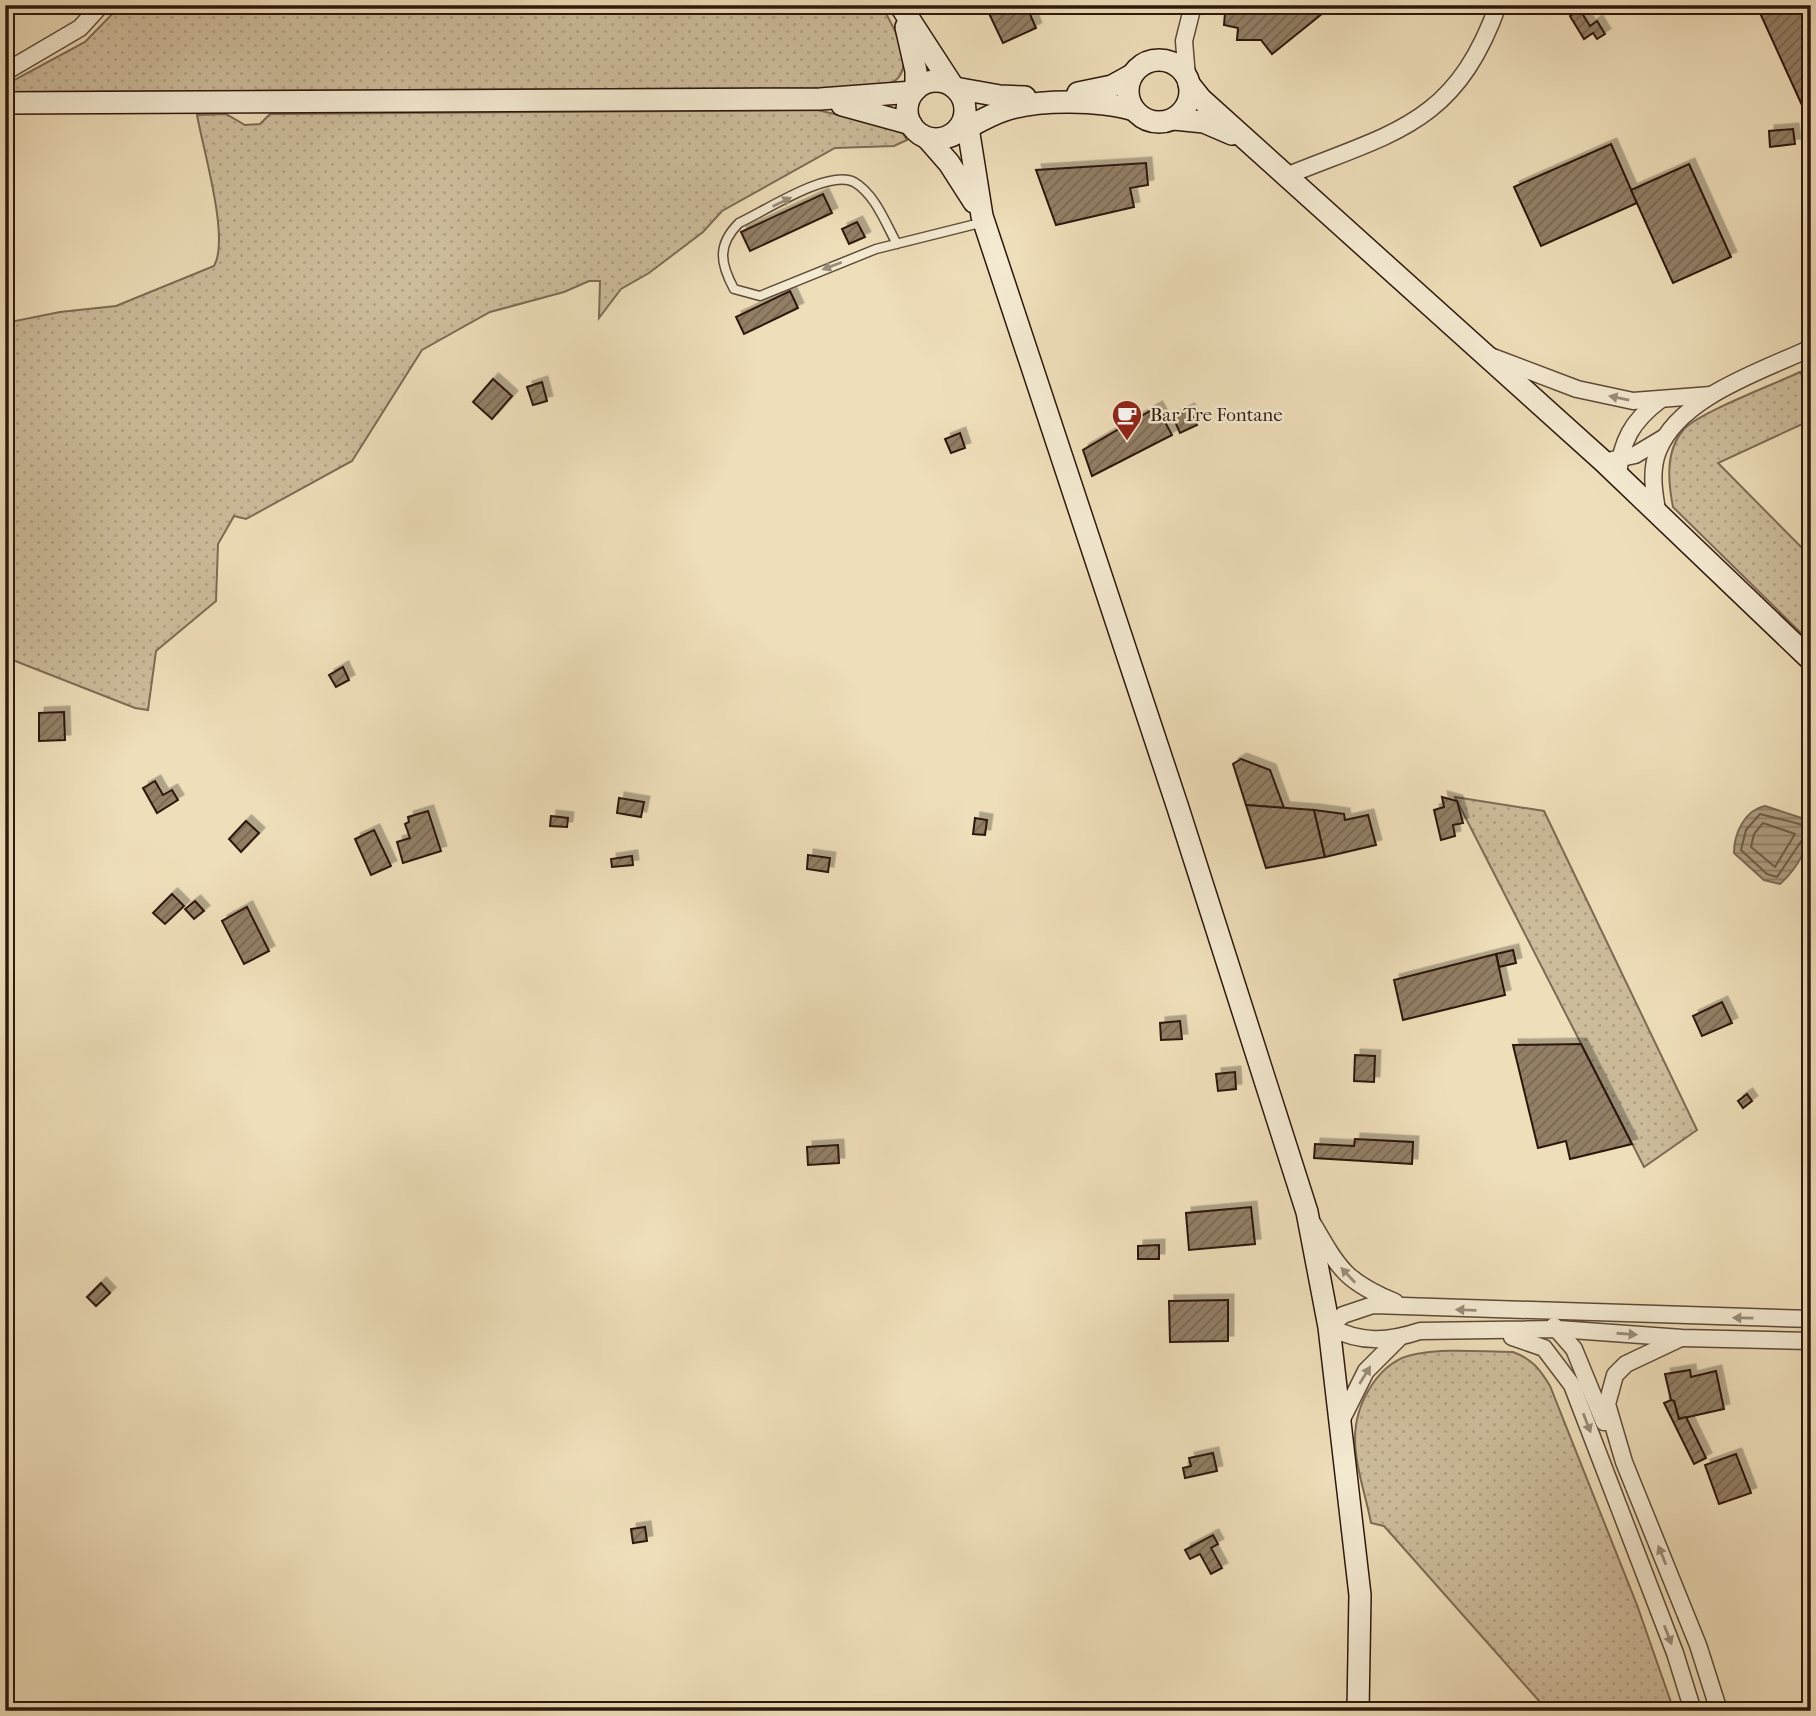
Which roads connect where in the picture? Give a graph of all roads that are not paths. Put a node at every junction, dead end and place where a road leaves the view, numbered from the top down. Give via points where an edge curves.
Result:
1 (101, 5) edge
2 (900, 5) edge
3 (1193, 5) edge
4 (1498, 5) edge
5 (5, 72) edge
6 (1132, 75) junction
7 (1188, 80) junction
8 (953, 86) junction
9 (915, 91) junction
10 (820, 99) junction
11 (5, 103) edge
12 (1134, 110) junction
13 (1174, 119) junction
14 (911, 124) junction
15 (961, 126) junction
16 (928, 138) junction
17 (1247, 140) junction
18 (1286, 176) junction
19 (983, 219) junction
20 (897, 244) junction
21 (1811, 348) edge
22 (1483, 353) junction
23 (1711, 395) junction
24 (1660, 400) junction
25 (1665, 437) junction
26 (1613, 465) junction
27 (1658, 515) junction
28 (1811, 660) edge
29 (1307, 1212) junction
30 (1407, 1307) junction
31 (1504, 1311) junction
32 (1620, 1314) junction
33 (1811, 1320) edge
34 (1329, 1327) junction
35 (1559, 1329) junction
36 (1492, 1332) junction
37 (1399, 1338) junction
38 (1682, 1338) junction
39 (1811, 1341) edge
40 (1572, 1385) junction
41 (1342, 1419) junction
42 (1624, 1462) junction
43 (1358, 1711) edge
44 (1693, 1711) edge
45 (1719, 1711) edge

1 - 5 street via 80,28
2 - 8 street
2 - 9 street via 916,71
3 - 7 street via 1184,41
4 - 18 street via 1475,61 1434,107 1386,135
6 - 7 street via 1144,64 1160,60 1175,65
6 - 8 street via 1093,92 1066,95 1000,96
6 - 12 street via 1128,90
7 - 13 street via 1187,104
7 - 17 street via 1201,99
8 - 9 street via 933,81
8 - 15 street via 964,100
9 - 10 street
9 - 14 street via 907,106
10 - 11 street
10 - 14 street
12 - 13 street via 1149,121
12 - 15 street via 1099,102 1027,106
13 - 17 street via 1204,122
14 - 16 street
15 - 16 street
15 - 19 street
16 - 19 street via 964,183
17 - 18 street
18 - 22 street
19 - 20 lane
19 - 29 street
20 -> 20 lane via 760,296 734,289 721,255 739,223 830,179 854,183 867,193
21 - 23 street
24 -> 22 street via 1633,401 1577,389
22 - 26 street
23 - 24 street
23 - 25 street
24 - 26 street via 1627,433
25 - 26 street
25 - 27 street via 1653,474
26 - 27 street
27 - 28 street
30 -> 29 street via 1348,1278
29 - 34 street
31 -> 30 street
30 - 34 street via 1360,1308
31 - 32 street
31 - 35 street via 1539,1317
33 -> 32 street
32 - 35 street via 1572,1318
34 - 37 street via 1368,1341
34 - 41 street
35 - 36 street
35 -> 38 street
35 - 40 street via 1556,1344
35 - 42 street via 1574,1349
36 - 37 street via 1420,1331
36 - 40 street via 1544,1348
41 -> 37 street via 1366,1371
38 - 39 street
38 - 42 street via 1641,1355 1615,1375 1607,1404
40 -> 44 street
41 - 43 street via 1360,1595
45 -> 42 street via 1698,1645

